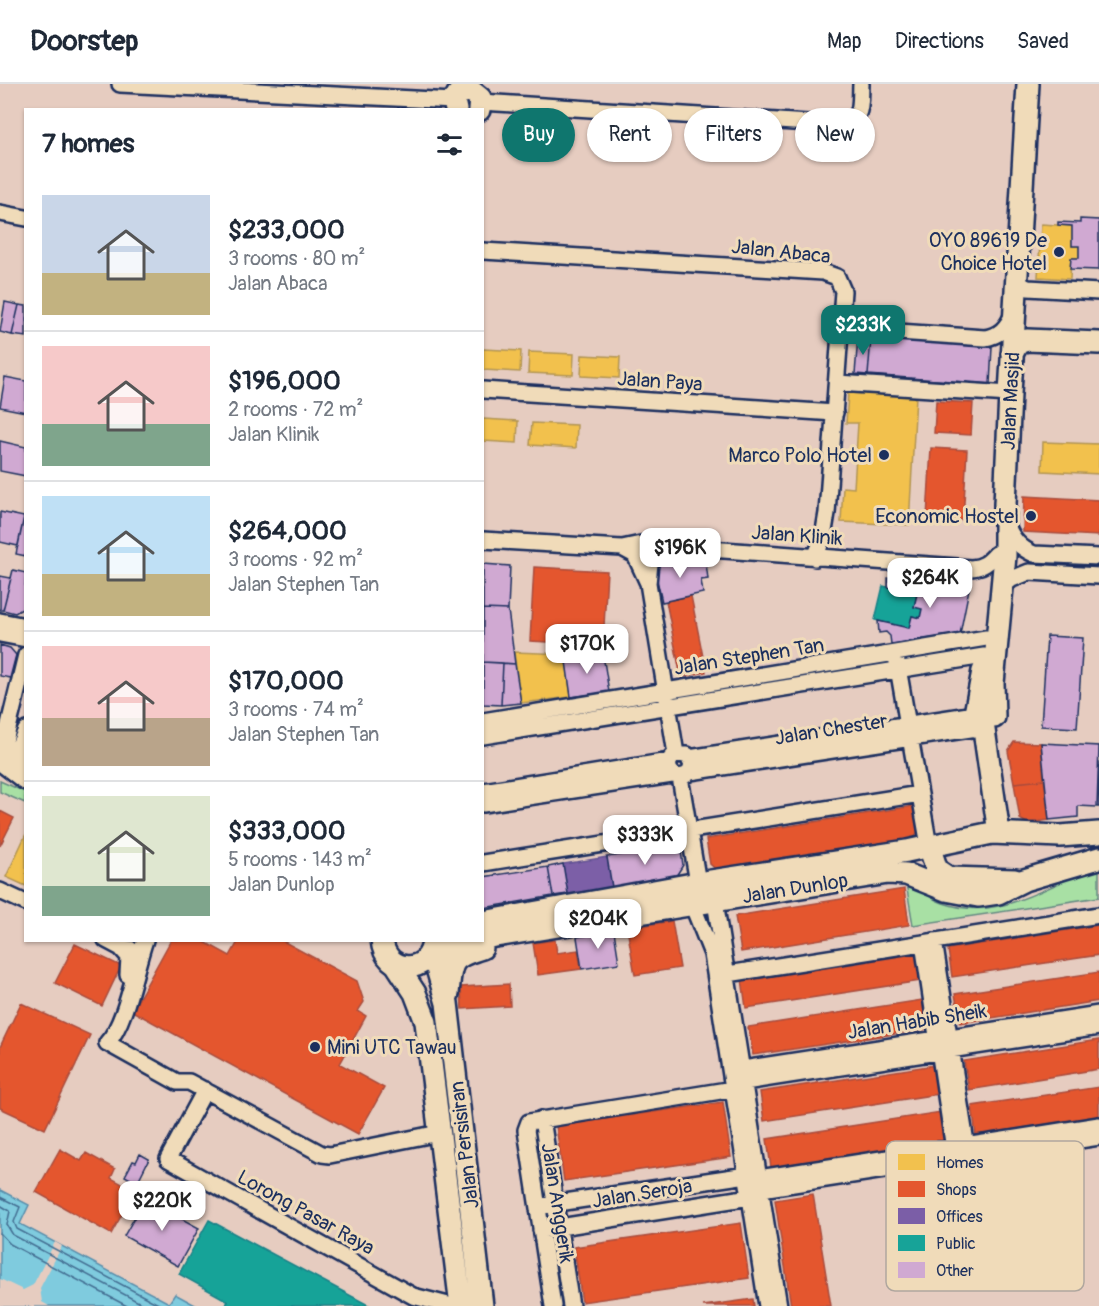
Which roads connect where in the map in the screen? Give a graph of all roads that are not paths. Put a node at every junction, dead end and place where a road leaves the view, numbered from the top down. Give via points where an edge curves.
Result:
1 (120, 84) edge
2 (861, 84) edge
3 (1028, 84) edge
4 (253, 87) edge
5 (469, 97) edge
6 (0, 213) edge
7 (24, 218) edge
8 (484, 251) edge
9 (1017, 278) junction
10 (1099, 292) edge
11 (1015, 310) junction
12 (841, 328) junction
13 (1099, 343) edge
14 (1012, 354) junction
15 (837, 383) junction
16 (484, 390) edge
17 (1010, 394) junction
18 (835, 413) junction
19 (828, 513) junction
20 (1006, 515) junction
21 (484, 540) edge
22 (661, 546) junction
23 (622, 548) junction
24 (996, 554) junction
25 (1099, 557) edge
26 (815, 558) junction
27 (842, 560) junction
28 (1099, 576) edge
29 (648, 583) junction
30 (1002, 587) junction
31 (0, 621) edge
32 (24, 626) edge
33 (0, 633) edge
34 (24, 639) edge
35 (985, 647) junction
36 (895, 653) junction
37 (24, 669) edge
38 (898, 669) junction
39 (21, 691) edge
40 (667, 699) junction
41 (24, 708) edge
42 (484, 721) edge
43 (983, 722) junction
44 (909, 731) junction
45 (24, 733) edge
46 (484, 736) edge
47 (11, 752) edge
48 (680, 766) junction
49 (0, 771) edge
50 (24, 778) edge
51 (24, 779) edge
52 (484, 791) edge
53 (920, 794) junction
54 (484, 804) edge
55 (689, 830) junction
56 (1099, 832) edge
57 (999, 833) junction
58 (929, 846) junction
59 (1099, 858) edge
60 (484, 863) edge
61 (1024, 880) junction
62 (698, 883) junction
63 (664, 889) junction
64 (0, 891) edge
65 (715, 901) junction
66 (24, 902) edge
67 (692, 904) junction
68 (1099, 915) edge
69 (484, 922) edge
70 (505, 934) junction
71 (484, 938) edge
72 (110, 942) edge
73 (144, 942) edge
74 (458, 942) edge
75 (929, 942) junction
76 (432, 946) edge
77 (121, 948) junction
78 (383, 949) edge
79 (719, 958) junction
80 (728, 974) junction
81 (447, 1003) junction
82 (1099, 1014) edge
83 (1099, 1027) edge
84 (107, 1043) junction
85 (944, 1044) junction
86 (740, 1080) junction
87 (205, 1090) junction
88 (542, 1119) junction
89 (1099, 1125) edge
90 (440, 1133) junction
91 (1099, 1137) edge
92 (959, 1141) edge
93 (1017, 1141) edge
94 (1062, 1141) edge
95 (465, 1153) junction
96 (886, 1164) edge
97 (754, 1185) junction
98 (555, 1204) junction
99 (538, 1206) junction
100 (559, 1227) junction
101 (541, 1230) junction
102 (458, 1283) junction
103 (430, 1300) junction
104 (452, 1306) edge
105 (461, 1306) edge
106 (482, 1306) edge
107 (553, 1306) edge
108 (571, 1306) edge
109 (767, 1306) edge
110 (779, 1306) edge

1 - 4 street
2 - 5 street via 857,116 853,122 838,125
3 - 9 street, Jalan Masjid
4 - 5 street
6 - 7 street
8 - 12 street, Jalan Abaca via 831,274 837,277 843,291
9 - 10 street via 1028,288
9 - 11 street, Jalan Masjid
11 - 12 street via 1003,330 985,338
11 - 14 street, Jalan Masjid
12 - 15 street, Jalan Abaca
13 - 14 street via 1027,340 1018,343
14 - 17 street, Jalan Masjid
15 - 17 street
15 - 18 street, Jalan Abaca
16 - 18 street, Jalan Paya
17 - 20 street, Jalan Masjid
18 - 19 street, Jalan Abaca
19 - 26 street
19 - 27 street via 833,552
20 - 24 street via 1000,515
20 - 25 street via 1012,536 1034,554
20 - 30 street, Jalan Masjid
21 - 23 street, Jalan Klinik
22 - 23 street, Jalan Klinik via 641,544
22 - 26 street, Jalan Klinik
22 - 29 street via 651,558
23 - 29 street via 635,555
24 - 27 street, Jalan Klinik via 988,564 971,568
24 - 35 street
26 - 27 street, Jalan Klinik
28 - 30 street via 1029,572
29 - 40 street
30 - 43 street, Jalan Masjid via 993,683
31 - 32 street
33 - 34 street
35 - 36 street, Jalan Stephen Tan
35 - 38 street, Jalan Stephen Tan
35 - 43 street
36 - 38 street
36 - 40 street, Jalan Stephen Tan
37 - 39 street
38 - 40 street, Jalan Stephen Tan
38 - 44 street
39 - 41 street via 17,703
39 - 47 street
40 - 42 street, Jalan Stephen Tan
40 - 46 street, Jalan Stephen Tan
40 - 48 street
43 - 44 street, Jalan Chester
43 - 57 street, Jalan Masjid
44 - 48 street, Jalan Chester
44 - 53 street
45 - 47 street
47 - 50 street via 4,762
48 - 52 street, Jalan Chester
48 - 54 street, Jalan Chester
48 - 55 street
49 - 51 street
53 - 55 street
53 - 58 street
55 - 60 street
55 - 62 street
56 - 57 street, Jalan Dunlop via 1060,836
57 - 58 street, Jalan Dunlop
58 - 61 street via 937,870 949,878
58 - 62 street, Jalan Dunlop
59 - 61 street, Jalan Dunlop
61 - 65 street, Jalan Dunlop via 998,893 978,896 946,890 906,874 888,873
62 - 63 street, Jalan Dunlop
63 - 65 street via 687,894 709,892
63 - 69 street, Jalan Dunlop
64 - 66 street
65 - 67 street, Jalan Dunlop
65 - 79 street
67 - 70 street, Jalan Dunlop
67 - 79 street
68 - 75 street
70 - 71 street, Jalan Dunlop
70 - 81 street via 455,960 448,974
72 - 77 street
73 - 77 street via 135,949
73 - 84 street via 119,1022
74 - 76 street
75 - 80 street
75 - 85 street
76 - 78 street via 421,964 413,967
76 - 81 street, Jalan Persisiran
77 - 84 street via 129,957 130,969 106,1033
78 - 90 street, Jalan Persisiran via 415,993 426,1022
79 - 80 street
79 - 86 street
80 - 86 street
81 - 95 street, Jalan Persisiran
82 - 85 street, Jalan Habib Sheik
83 - 85 street, Jalan Habib Sheik
84 - 87 street via 177,1082 189,1082
85 - 86 street, Jalan Habib Sheik
85 - 92 street
86 - 88 street, Jalan Anggerik
86 - 97 street
87 - 90 street via 322,1154
87 - 103 street, Lorong Pasar Raya via 168,1159 413,1296
88 - 98 street, Jalan Anggerik
88 - 99 street, Jalan Anggerik via 531,1120 526,1127
89 - 93 street
90 - 95 street via 453,1137
90 - 102 street, Jalan Persisiran
91 - 94 street
95 - 106 street, Jalan Persisiran
96 - 97 street
97 - 98 street, Jalan Seroja
97 - 100 street, Jalan Seroja
97 - 109 street
97 - 110 street
98 - 99 street, Jalan Seroja
98 - 100 street, Jalan Anggerik
99 - 101 street, Jalan Anggerik
100 - 101 street, Jalan Seroja
100 - 108 street, Jalan Anggerik
101 - 107 street, Jalan Anggerik
102 - 103 street
102 - 105 street, Jalan Persisiran
103 - 104 street, Lorong Pasar Raya

